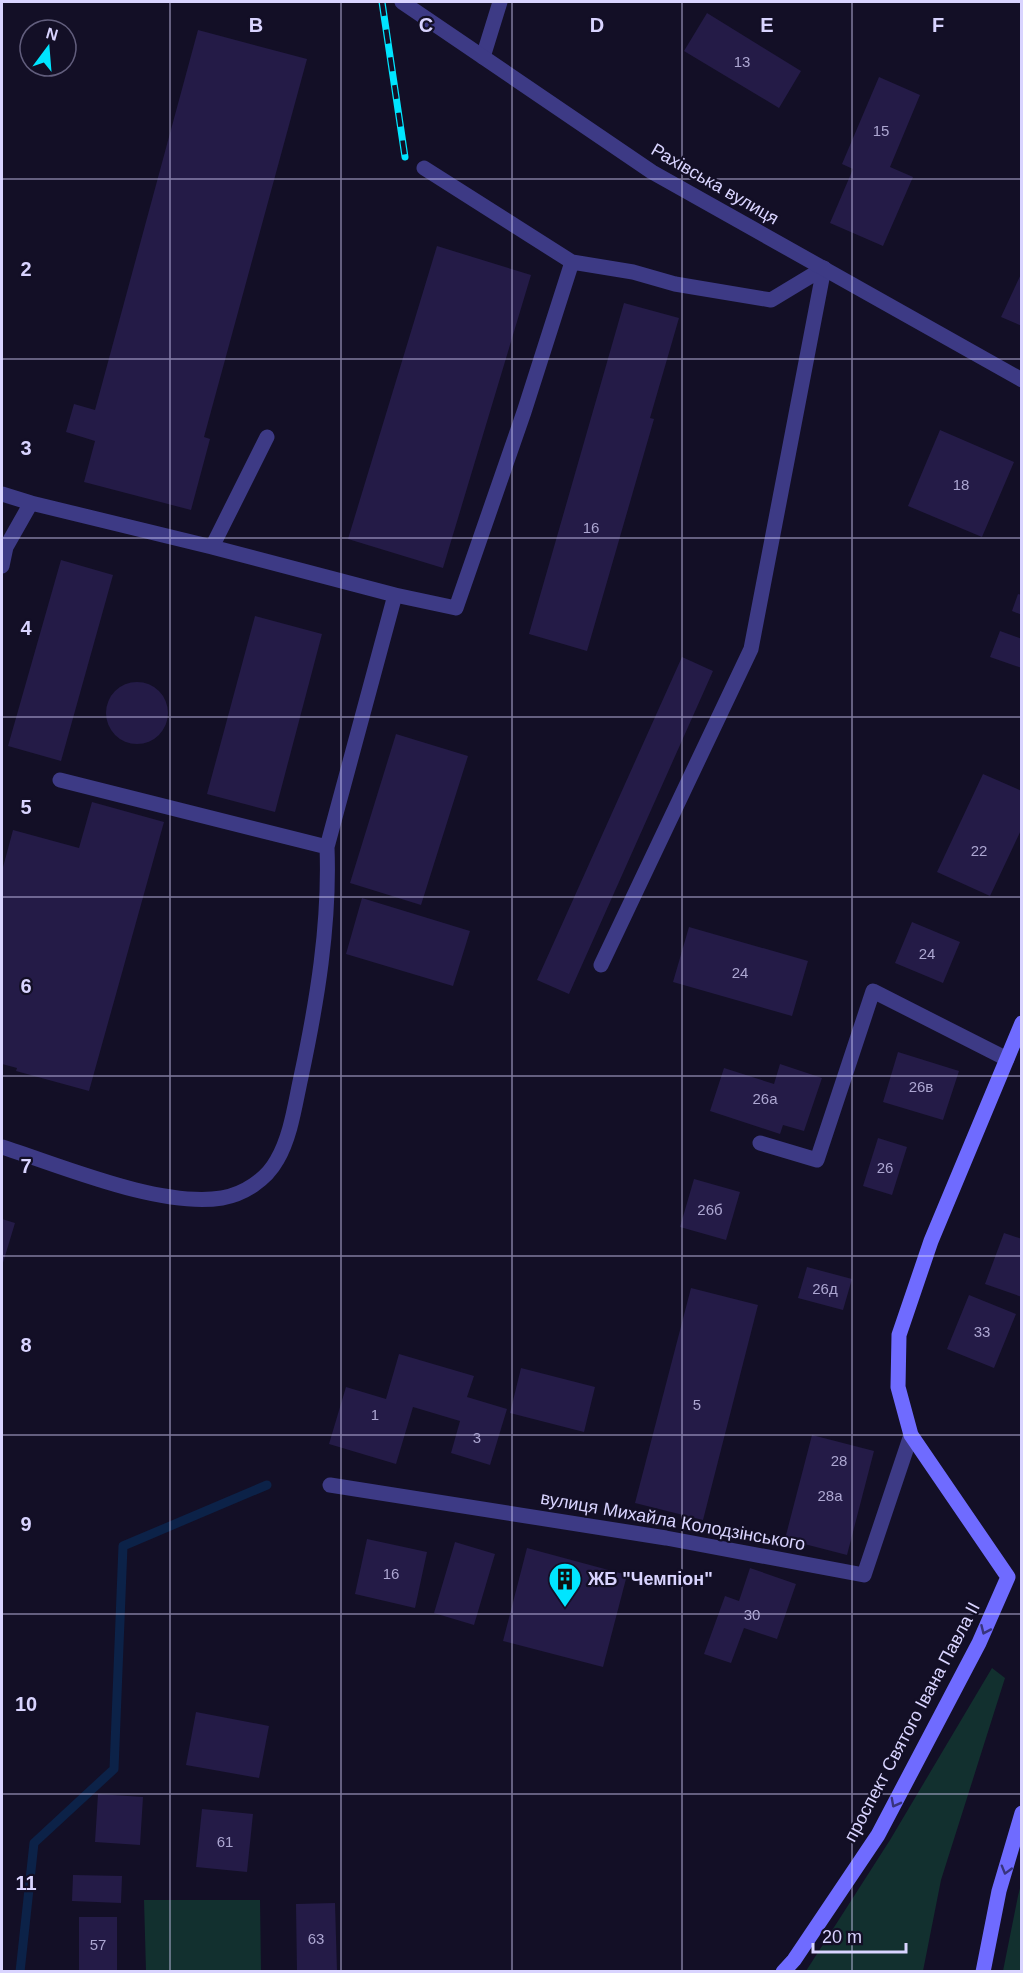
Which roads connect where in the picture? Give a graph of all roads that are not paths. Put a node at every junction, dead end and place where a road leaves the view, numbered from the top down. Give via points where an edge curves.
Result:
1 (500, 2) edge
2 (407, 3) edge
3 (483, 57) junction
4 (424, 168) dead end
5 (572, 262) junction
6 (824, 268) junction
7 (1022, 380) edge
8 (267, 437) dead end
9 (2, 494) edge
10 (31, 503) junction
11 (212, 547) junction
12 (2, 566) edge
13 (395, 595) junction
14 (60, 780) dead end
15 (327, 847) junction
16 (601, 965) dead end
17 (1022, 1023) edge
18 (1007, 1059) junction
19 (760, 1143) dead end
20 (2, 1147) edge
21 (911, 1435) junction
22 (330, 1485) dead end
23 (1015, 1579) edge
24 (1022, 1813) edge
25 (783, 1971) edge
26 (983, 1971) edge

1 - 3 street
2 - 3 street, Рахівська вулиця
3 - 6 street, Рахівська вулиця via 652,172
4 - 5 street
5 - 6 street via 771,300
5 - 13 street via 456,608
6 - 7 street, Рахівська вулиця
6 - 16 street via 751,649
8 - 11 street
9 - 10 street
10 - 11 street
10 - 12 street via 6,547
11 - 13 street
13 - 15 street
14 - 15 street
15 - 20 street via 326,918 305,1059 287,1135 277,1161 262,1179 223,1198 173,1197
17 - 18 main road
18 - 19 street via 873,991 817,1160
18 - 21 main road via 931,1241 899,1335 898,1387
21 - 22 street, вулиця Михайла Колодзінського via 864,1575 666,1538
21 - 23 main road
23 -> 25 main road, проспект Святого Івана Павла II via 878,1835
24 -> 26 main road via 999,1891

